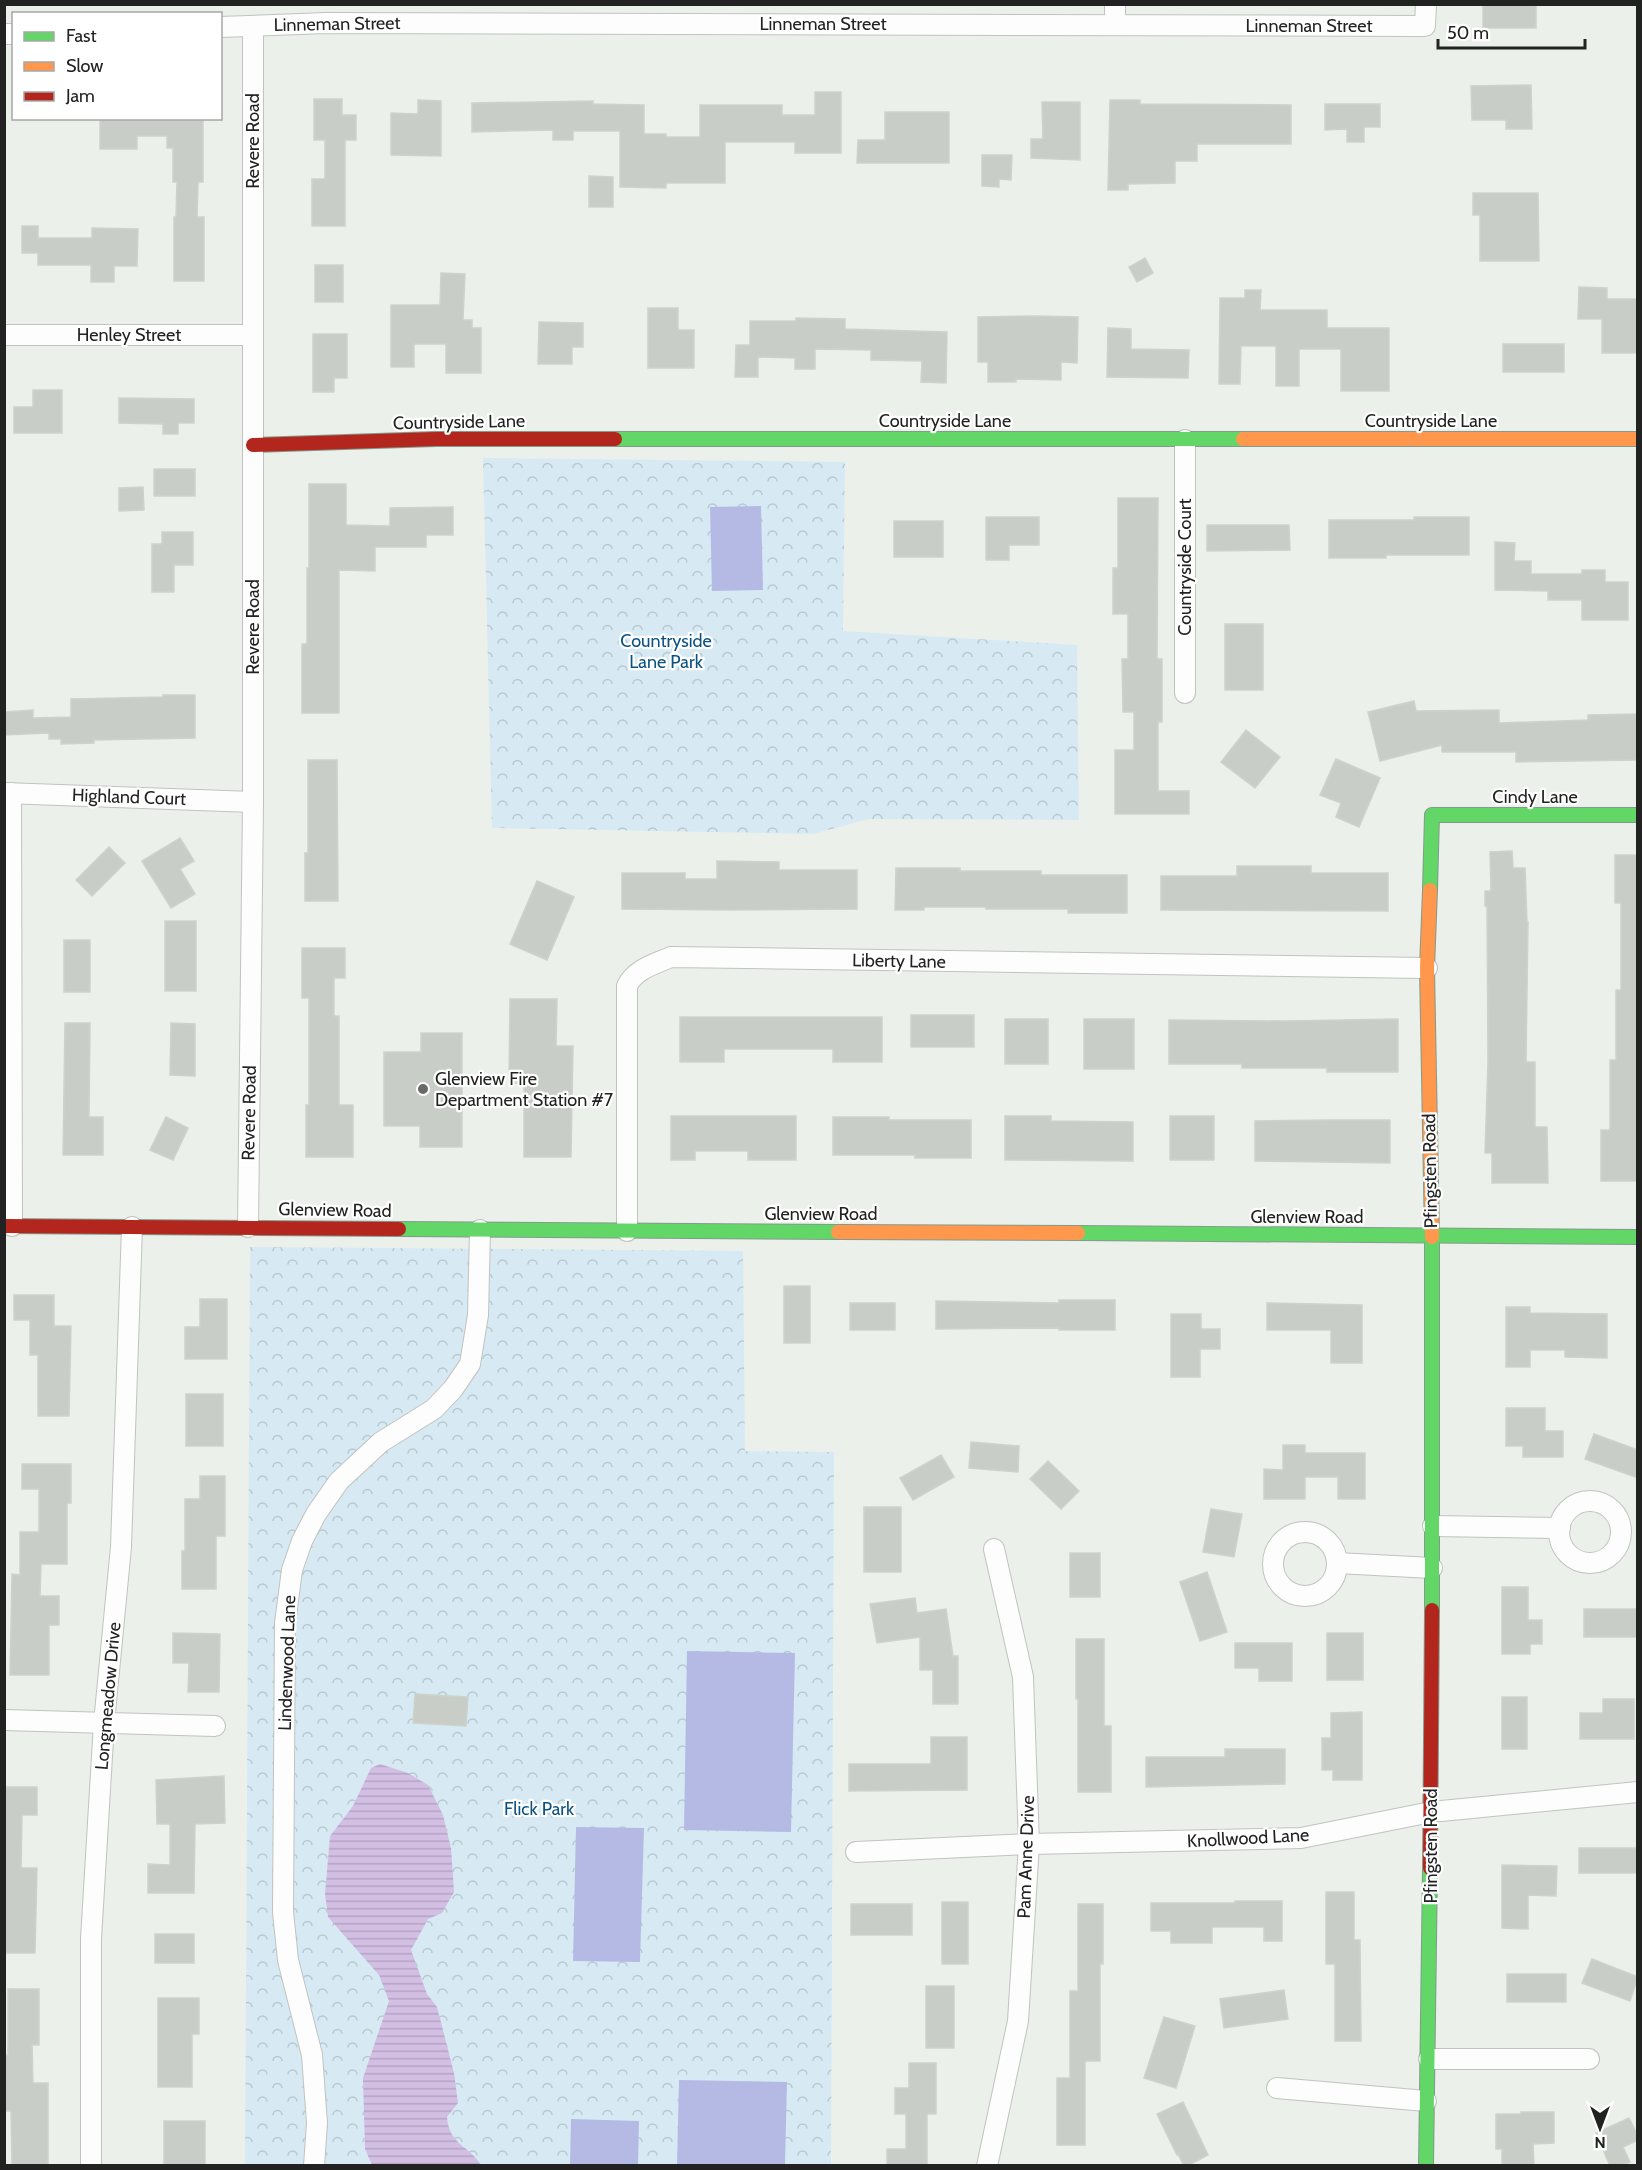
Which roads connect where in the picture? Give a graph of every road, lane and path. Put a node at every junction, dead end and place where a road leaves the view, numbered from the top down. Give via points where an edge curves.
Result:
1 (1115, 4) edge
2 (1426, 4) edge
3 (327, 14) edge
4 (1115, 25) junction
5 (253, 26) junction
6 (222, 27) edge
7 (253, 334) junction
8 (4, 335) edge
9 (1638, 439) edge
10 (1185, 440) junction
11 (253, 445) junction
12 (1185, 693) dead end
13 (8, 793) edge
14 (253, 802) junction
15 (1432, 815) joint
16 (1638, 815) edge
17 (1427, 968) junction
18 (8, 1226) edge
19 (132, 1227) junction
20 (248, 1227) junction
21 (480, 1230) junction
22 (627, 1231) junction
23 (1431, 1236) junction
24 (1638, 1237) edge
25 (1433, 1526) junction
26 (1560, 1528) dead end
27 (994, 1549) dead end
28 (1337, 1563) dead end
29 (1432, 1568) junction
30 (4, 1720) edge
31 (104, 1723) junction
32 (215, 1726) dead end
33 (1638, 1792) edge
34 (1431, 1812) junction
35 (1029, 1844) junction
36 (856, 1852) dead end
37 (1429, 2059) junction
38 (1589, 2059) dead end
39 (1277, 2088) dead end
40 (1426, 2101) junction
41 (91, 2166) edge
42 (314, 2166) edge
43 (987, 2166) edge
44 (1426, 2166) edge

1 - 4 street
2 - 4 street, Linneman Street via 1425,26
3 - 4 street, Linneman Street
3 - 5 street, Linneman Street
5 - 6 street, Linneman Street
5 - 7 street, Revere Road
7 - 8 street, Henley Street
7 - 11 street, Revere Road
9 - 10 street, Countryside Lane
10 - 11 street, Countryside Lane via 435,439
10 - 12 street, Countryside Court
11 - 14 street, Revere Road
13 - 14 street, Highland Court
13 - 18 street
14 - 20 street, Revere Road
15 - 16 street, Cindy Lane
15 - 17 street, Pfingsten Road
17 - 22 street, Liberty Lane via 671,957 631,977 627,986
17 - 23 street, Pfingsten Road
18 - 19 street, Glenview Road
19 - 20 street, Glenview Road
19 - 31 street, Longmeadow Drive via 121,1547
20 - 21 street, Glenview Road
21 - 22 street, Glenview Road
21 - 42 street, Lindenwood Lane via 478,1315 470,1364 434,1409 381,1442 339,1481 302,1541 290,1581 285,1623 283,1912 288,1960 312,2055 317,2123
22 - 23 street, Glenview Road
23 - 24 street, Glenview Road
23 - 25 street, Pfingsten Road
25 - 26 street
25 - 29 street, Pfingsten Road
27 - 35 street, Pam Anne Drive via 1023,1677
28 - 29 street
29 - 34 street, Pfingsten Road
30 - 31 street
31 - 32 street
31 - 41 street, Longmeadow Drive via 91,1939
33 - 34 street, Knollwood Lane
34 - 35 street, Knollwood Lane via 1301,1838
34 - 37 street, Pfingsten Road
35 - 36 street, Knollwood Lane
35 - 43 street, Pam Anne Drive via 1018,2021
37 - 38 street
37 - 40 street, Pfingsten Road
39 - 40 street
40 - 44 street, Pfingsten Road

